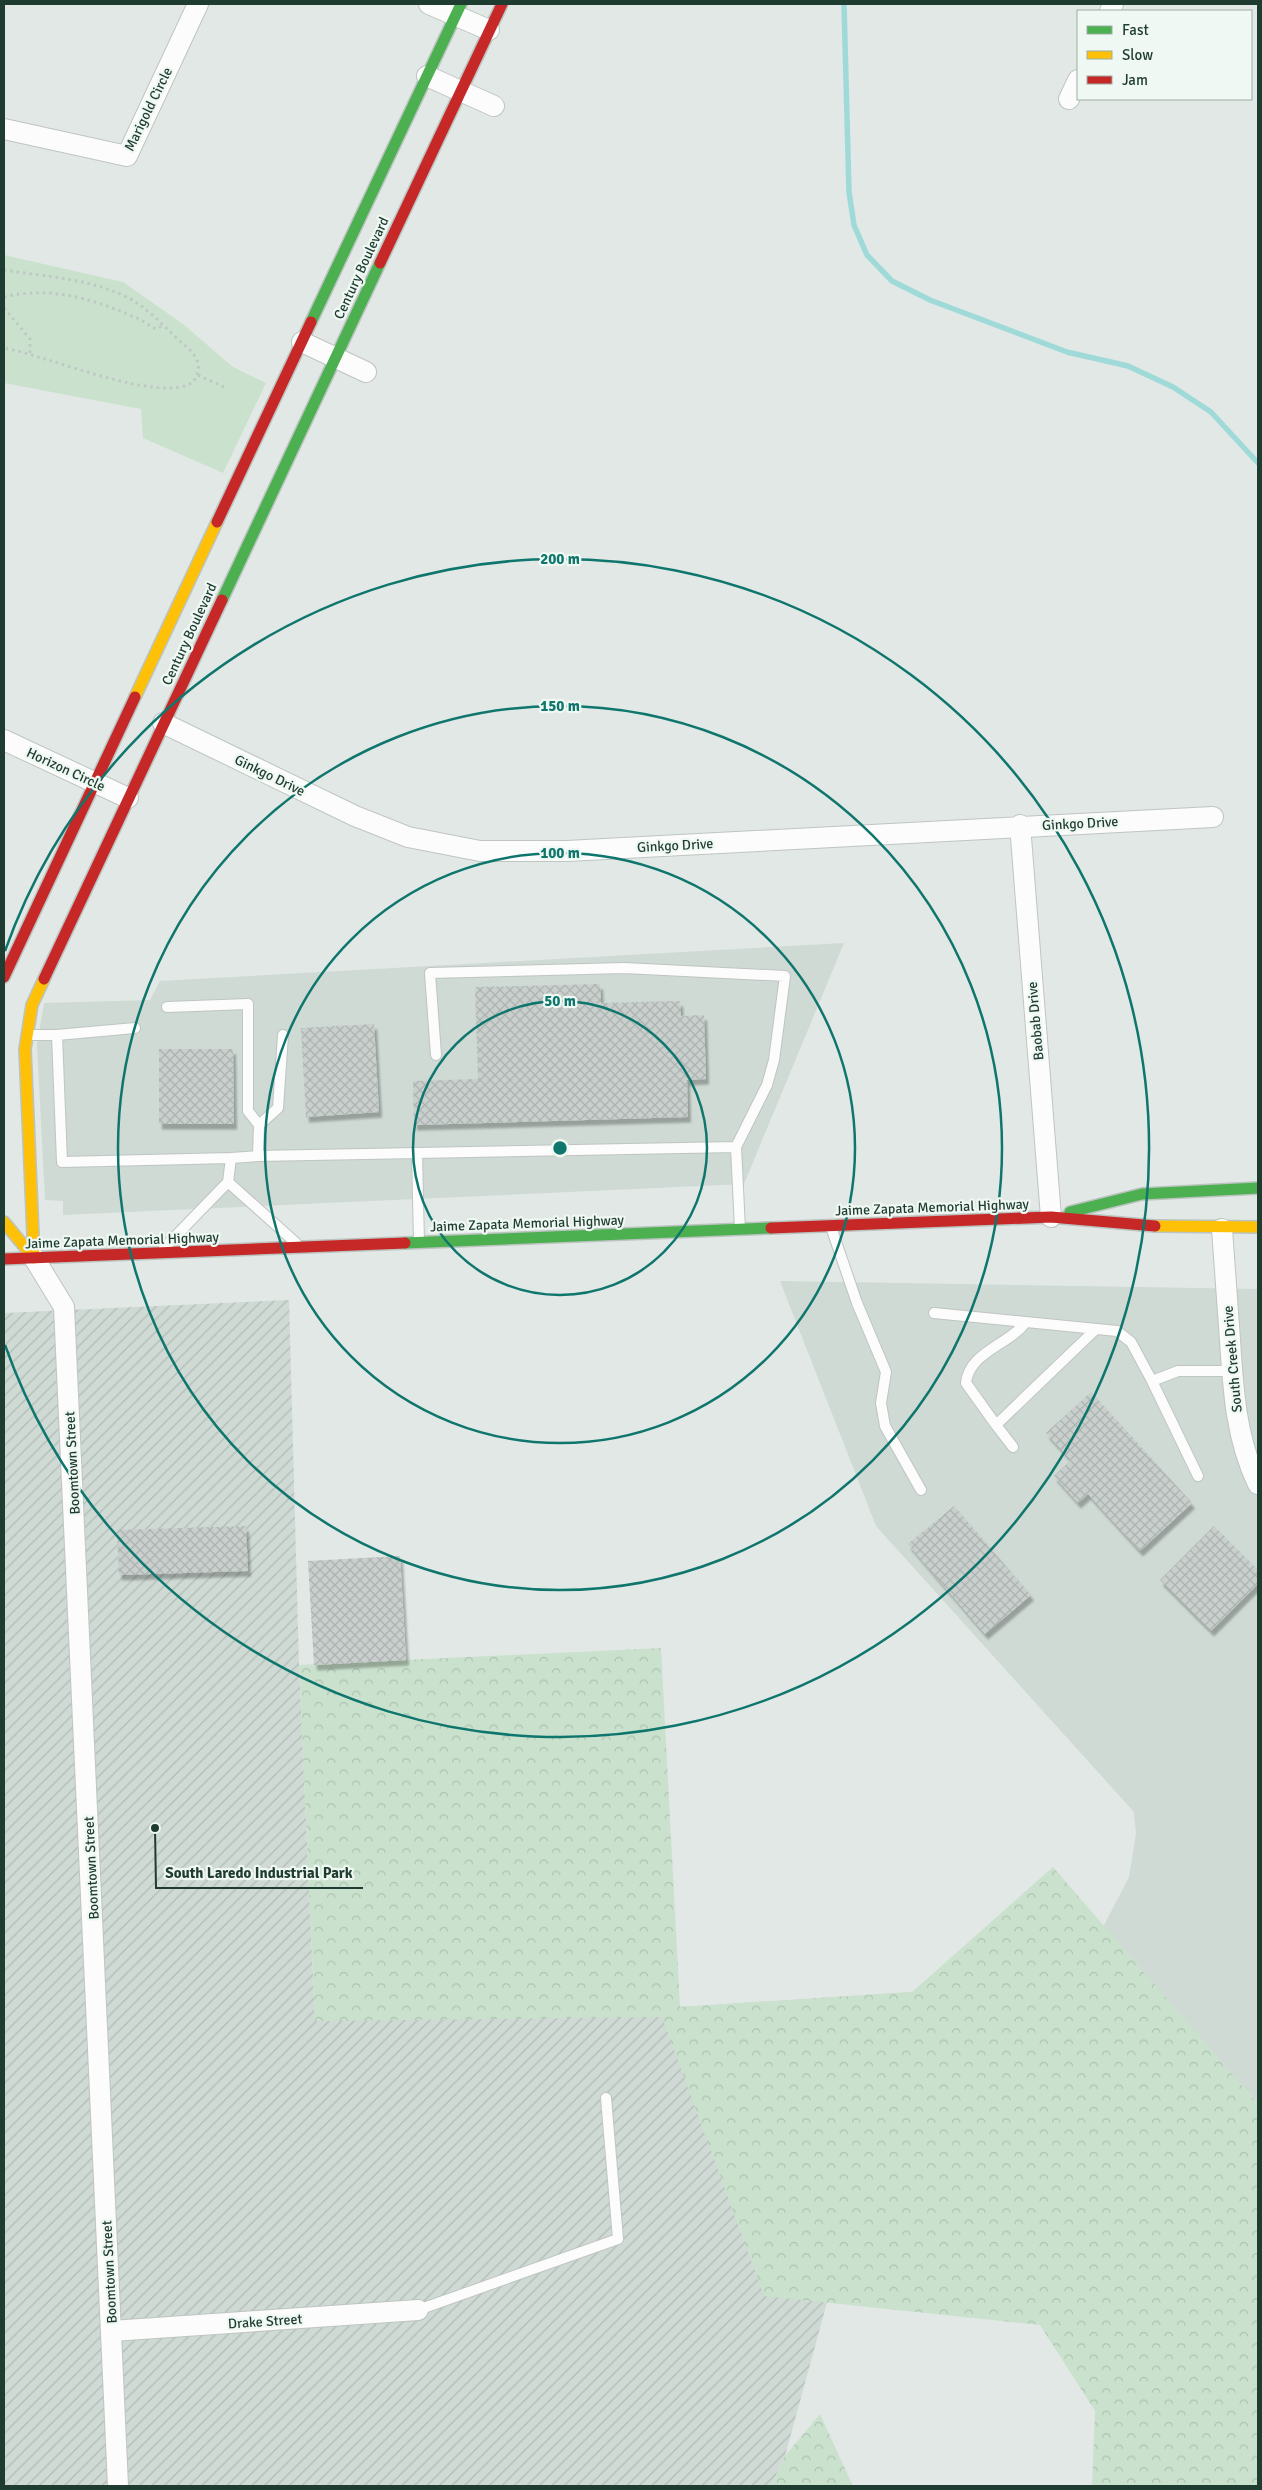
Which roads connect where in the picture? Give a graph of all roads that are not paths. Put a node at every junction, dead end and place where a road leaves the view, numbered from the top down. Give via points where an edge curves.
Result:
1 (198, 4) edge
2 (429, 4) edge
3 (502, 4) edge
4 (459, 9) edge
5 (490, 30) junction
6 (427, 76) junction
7 (1077, 82) edge
8 (461, 91) junction
9 (1069, 99) dead end
10 (494, 106) dead end
11 (4, 129) edge
12 (302, 342) junction
13 (336, 358) junction
14 (366, 372) dead end
15 (164, 723) junction
16 (4, 740) edge
17 (95, 783) junction
18 (128, 798) junction
19 (1214, 817) dead end
20 (1020, 825) junction
21 (4, 977) edge
22 (168, 1008) dead end
23 (135, 1028) dead end
24 (26, 1035) junction
25 (57, 1035) junction
26 (283, 1035) dead end
27 (436, 1055) dead end
28 (259, 1124) junction
29 (736, 1147) junction
30 (417, 1154) junction
31 (258, 1156) junction
32 (231, 1158) junction
33 (228, 1182) junction
34 (1258, 1188) edge
35 (1236, 1213) dead end
36 (1051, 1217) junction
37 (4, 1222) edge
38 (830, 1226) junction
39 (1258, 1227) edge
40 (1222, 1229) junction
41 (740, 1230) junction
42 (419, 1242) junction
43 (301, 1247) junction
44 (158, 1253) junction
45 (34, 1258) junction
46 (4, 1260) edge
47 (934, 1313) dead end
48 (1026, 1322) junction
49 (1096, 1329) junction
50 (1232, 1370) junction
51 (1152, 1381) junction
52 (996, 1425) junction
53 (1013, 1447) dead end
54 (1198, 1476) dead end
55 (1258, 1484) edge
56 (921, 1490) dead end
57 (606, 2098) dead end
58 (418, 2310) joint
59 (112, 2331) junction
60 (118, 2486) edge

1 - 11 street, Marigold Circle via 127,156
2 - 4 street
3 - 5 street, Century Boulevard
4 - 5 street
4 - 6 street, Century Boulevard
5 - 8 street, Century Boulevard
6 - 8 street
6 - 12 street, Century Boulevard
7 - 9 street
8 - 10 street
8 - 13 street, Century Boulevard
12 - 13 street
12 - 17 street, Century Boulevard
13 - 14 street
13 - 15 street, Century Boulevard
15 - 18 street, Century Boulevard
15 - 20 street, Ginkgo Drive via 355,816 400,834 480,851 567,851
16 - 17 street, Horizon Circle
17 - 18 street, Horizon Circle
17 - 21 street, Century Boulevard
18 - 24 street, Century Boulevard via 32,1005
19 - 20 street, Ginkgo Drive
20 - 36 street, Baobab Drive
22 - 28 lane via 248,1004 248,1111
23 - 25 lane
24 - 25 lane
24 - 45 street, Century Boulevard
25 - 32 lane via 62,1162
26 - 28 lane via 278,1108
27 - 29 lane via 430,973 624,968 785,976 770,1077
28 - 31 lane
29 - 30 lane
29 - 41 lane
30 - 31 lane
30 - 42 lane
31 - 32 lane
32 - 33 lane
33 - 43 lane
33 - 44 lane
34 - 36 street, Jaime Zapata Memorial Highway via 1142,1194
35 - 40 street
36 - 38 street, Jaime Zapata Memorial Highway
36 - 40 street, Jaime Zapata Memorial Highway via 1145,1227
37 - 45 street
38 - 41 street, Jaime Zapata Memorial Highway
38 - 56 lane via 886,1372 881,1403 885,1426
39 - 40 street, Jaime Zapata Memorial Highway
40 - 50 street, South Creek Drive
41 - 42 street, Jaime Zapata Memorial Highway
42 - 43 street, Jaime Zapata Memorial Highway
43 - 44 street, Jaime Zapata Memorial Highway
44 - 45 street, Jaime Zapata Memorial Highway
45 - 46 street, Jaime Zapata Memorial Highway
45 - 59 street, Boomtown Street via 64,1307
47 - 48 lane
48 - 49 lane
48 - 52 lane via 973,1364 967,1374 966,1383
49 - 51 lane via 1117,1331 1131,1342
49 - 52 lane
50 - 51 lane via 1178,1371
50 - 55 street, South Creek Drive via 1238,1428
51 - 54 lane
52 - 53 lane
57 - 58 lane via 618,2239
58 - 59 street, Drake Street
59 - 60 street, Boomtown Street

